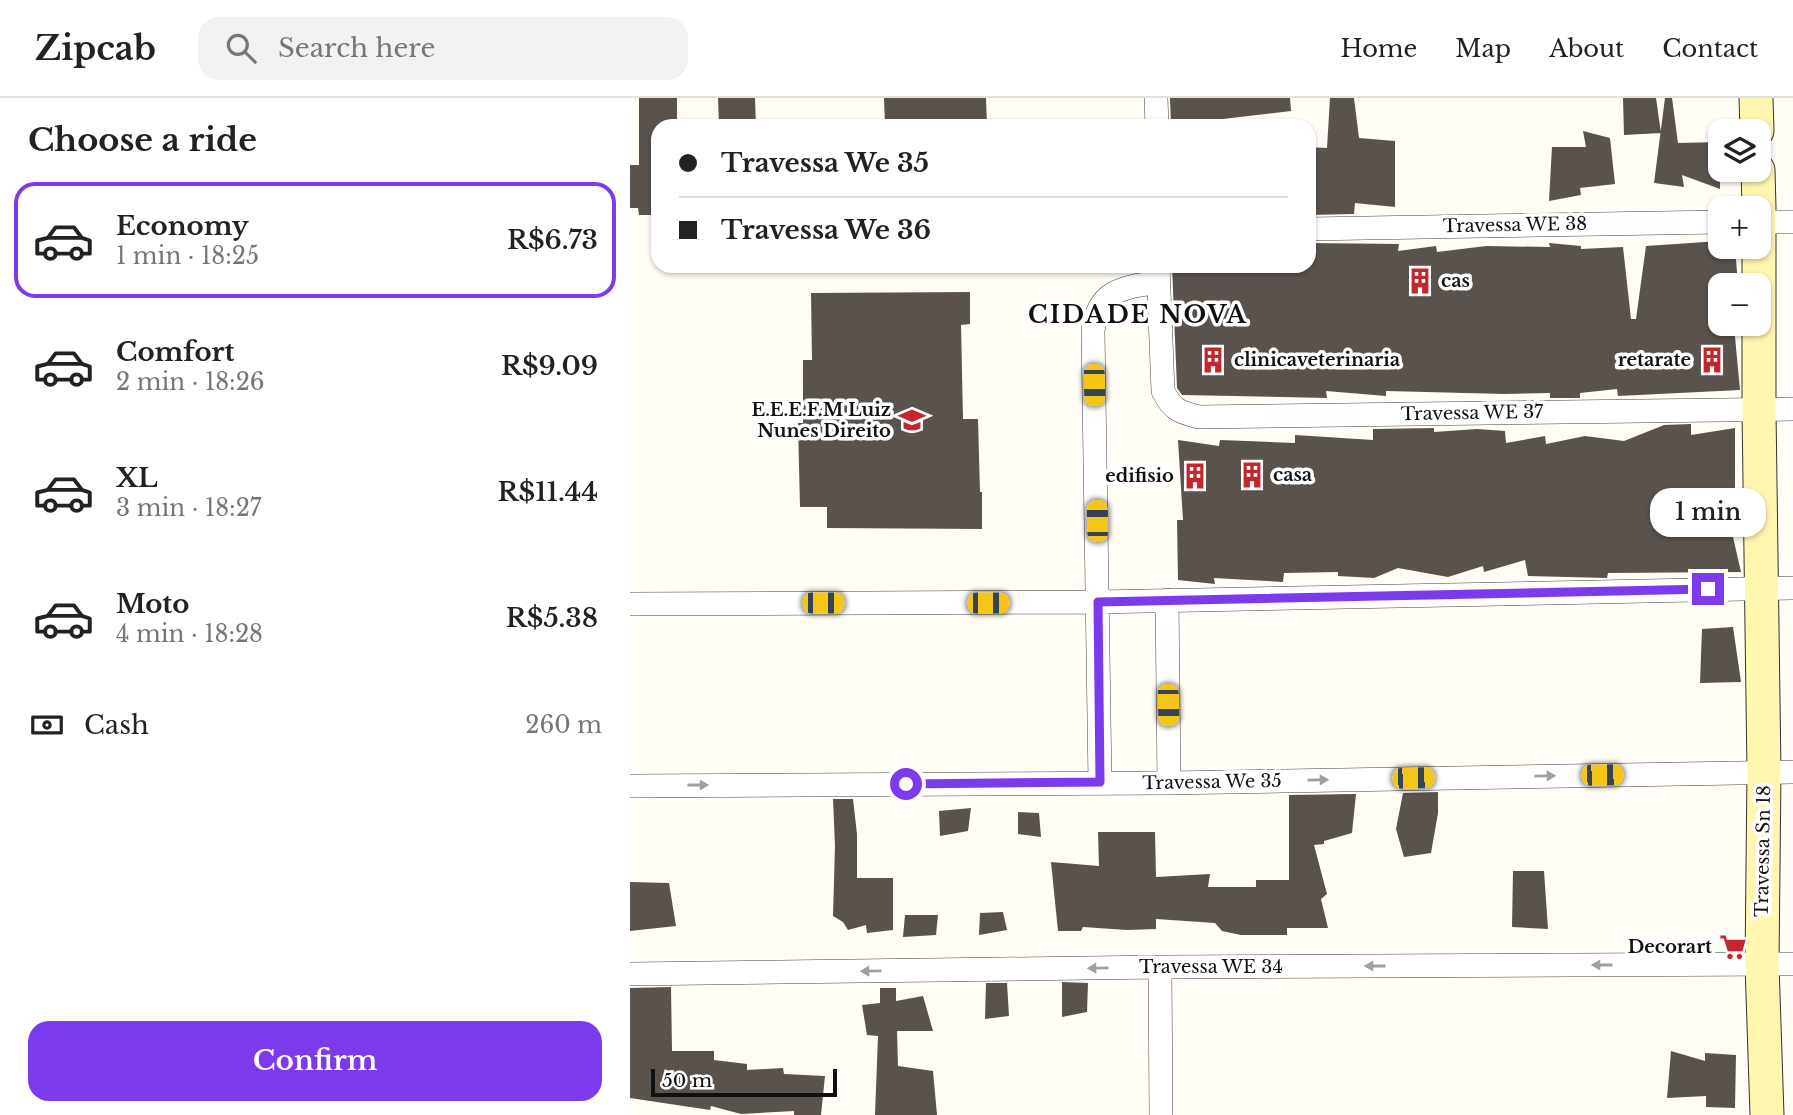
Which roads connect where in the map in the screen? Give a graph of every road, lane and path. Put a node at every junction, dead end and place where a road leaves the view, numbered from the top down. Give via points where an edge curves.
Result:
1 (1156, 98) edge
2 (1756, 98) edge
3 (1157, 119) edge
4 (1757, 119) edge
5 (1708, 222) edge
6 (1771, 222) edge
7 (1793, 222) edge
8 (1316, 229) edge
9 (1759, 259) edge
10 (1158, 274) edge
11 (1793, 409) edge
12 (1759, 410) junction
13 (1777, 588) edge
14 (1167, 600) junction
15 (1098, 602) junction
16 (630, 604) edge
17 (1779, 772) edge
18 (1100, 782) junction
19 (1169, 783) junction
20 (630, 786) edge
21 (1778, 964) edge
22 (1160, 967) junction
23 (630, 974) edge
24 (1161, 1115) edge
25 (1767, 1115) edge

1 - 3 street
2 - 4 street
5 - 8 street, Travessa WE 38
6 - 7 street
9 - 12 street, Travessa Sn 18
10 - 12 street, Travessa WE 37 via 1163,391 1170,405 1199,417
10 - 15 street via 1121,288 1095,316
11 - 12 street, Travessa WE 37
12 - 13 street, Travessa Sn 18
13 - 14 street
13 - 17 street, Travessa Sn 18
14 - 15 street
14 - 19 street
15 - 16 street
15 - 18 street
19 -> 17 street, Travessa We 35
17 - 21 street, Travessa Sn 18
18 - 19 street, Travessa We 35
20 -> 18 street, Travessa We 35
21 -> 22 street, Travessa WE 34
21 - 25 street, Travessa Sn 18
22 -> 23 street, Travessa WE 34
22 - 24 street

